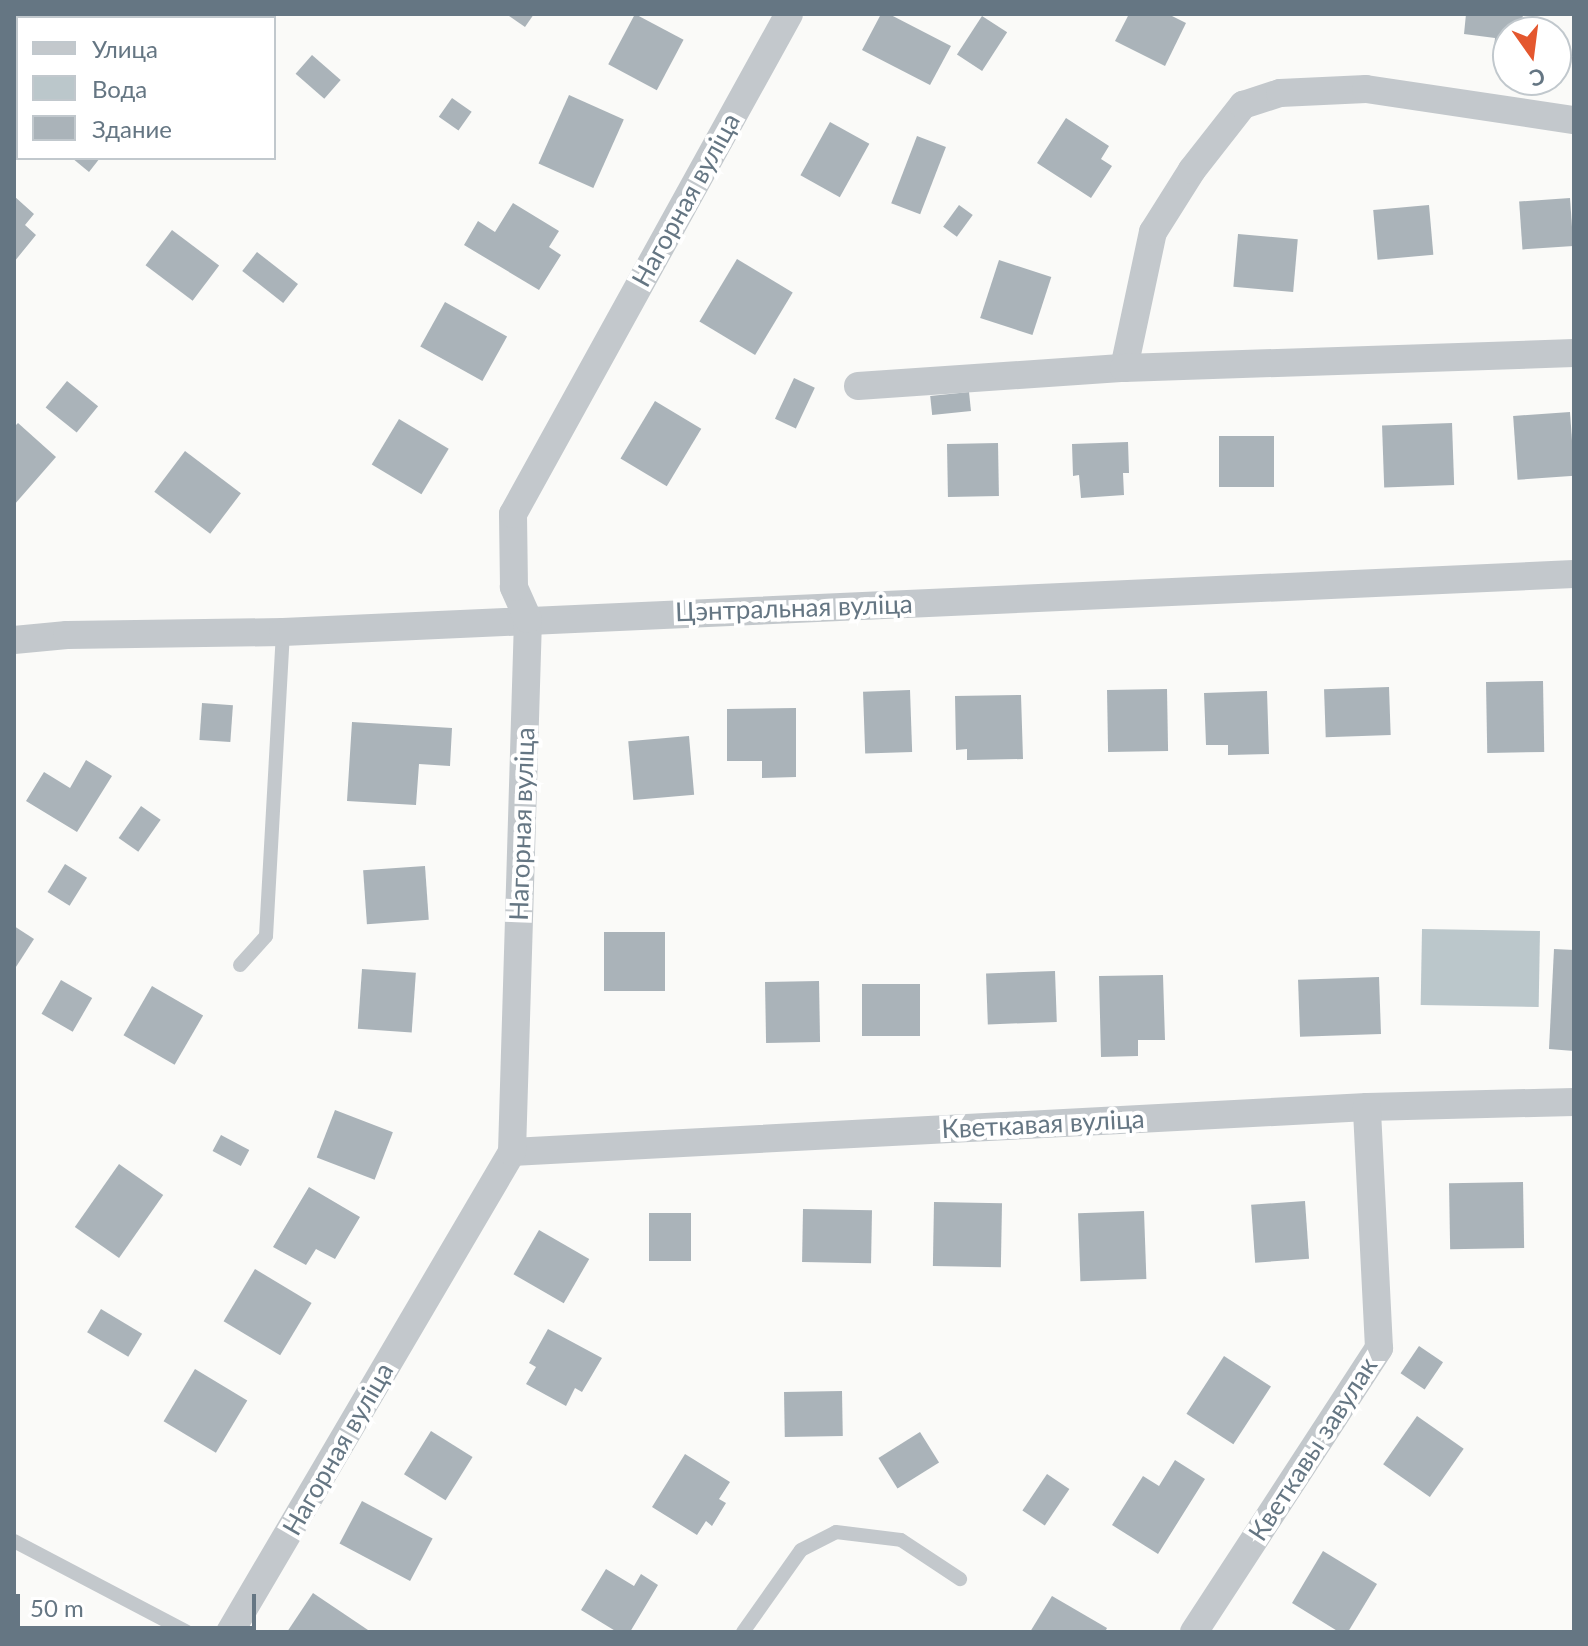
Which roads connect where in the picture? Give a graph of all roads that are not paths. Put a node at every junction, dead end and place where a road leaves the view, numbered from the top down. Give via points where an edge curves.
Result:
1 (789, 14) edge
2 (1574, 120) edge
3 (1574, 353) edge
4 (1124, 368) junction
5 (858, 386) dead end
6 (1574, 574) edge
7 (528, 619) junction
8 (283, 632) junction
9 (14, 640) edge
10 (240, 965) dead end
11 (1574, 1102) edge
12 (1367, 1107) junction
13 (512, 1152) junction
14 (14, 1541) edge
15 (960, 1579) dead end
16 (187, 1632) edge
17 (230, 1632) edge
18 (743, 1632) edge
19 (1194, 1632) edge

1 - 7 street, Нагорная вуліца via 513,514 514,587
2 - 4 street via 1366,89 1280,93 1243,105 1192,170 1153,232
3 - 4 street
4 - 5 street
6 - 7 street, Цэнтральная вуліца
7 - 8 street, Цэнтральная вуліца
7 - 13 street, Нагорная вуліца
8 - 9 street, Цэнтральная вуліца
8 - 10 lane via 266,936
11 - 12 street, Кветкавая вуліца
12 - 13 street, Кветкавая вуліца
12 - 19 street, Кветкавы завулак via 1379,1348
13 - 17 street, Нагорная вуліца
14 - 16 lane
15 - 18 lane via 901,1540 836,1532 801,1550

